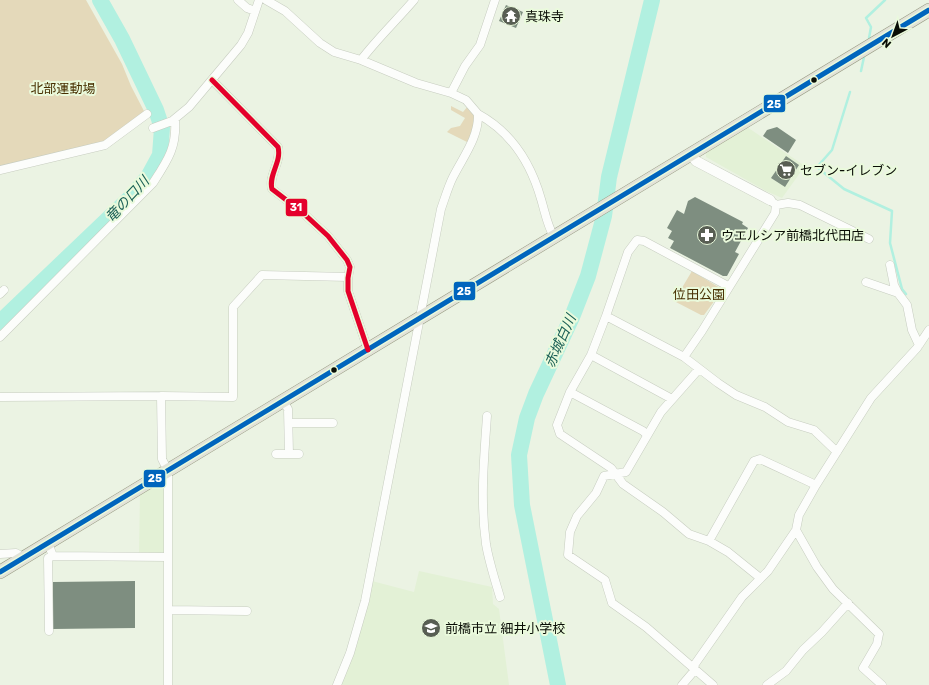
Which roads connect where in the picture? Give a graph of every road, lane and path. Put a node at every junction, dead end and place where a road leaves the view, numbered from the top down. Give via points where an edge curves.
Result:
1 (238, 0) edge
2 (259, 0) edge
3 (266, 0) edge
4 (414, 0) edge
5 (495, 0) edge
6 (929, 10) edge
7 (255, 11) junction
8 (361, 60) junction
9 (212, 80) junction
10 (452, 93) junction
11 (147, 114) dead end
12 (478, 114) junction
13 (174, 120) junction
14 (155, 127) dead end
15 (690, 154) junction
16 (0, 170) edge
17 (773, 202) junction
18 (554, 237) junction
19 (869, 239) dead end
20 (890, 265) dead end
21 (348, 277) junction
22 (866, 282) dead end
23 (728, 286) junction
24 (898, 293) junction
25 (606, 316) junction
26 (420, 319) junction
27 (0, 337) edge
28 (928, 337) edge
29 (919, 345) junction
30 (368, 350) junction
31 (591, 355) junction
32 (684, 357) junction
33 (699, 369) junction
34 (570, 392) junction
35 (162, 396) junction
36 (0, 397) edge
37 (672, 399) junction
38 (283, 401) junction
39 (487, 416) dead end
40 (288, 423) junction
41 (333, 423) dead end
42 (648, 436) junction
43 (837, 452) junction
44 (276, 454) dead end
45 (289, 454) junction
46 (299, 454) dead end
47 (168, 471) junction
48 (616, 475) junction
49 (816, 485) junction
50 (796, 530) junction
51 (709, 541) junction
52 (48, 543) junction
53 (0, 554) edge
54 (53, 556) junction
55 (168, 557) junction
56 (24, 558) junction
57 (0, 572) edge
58 (759, 577) junction
59 (500, 597) dead end
60 (848, 603) junction
61 (168, 610) junction
62 (247, 611) dead end
63 (49, 631) dead end
64 (694, 670) junction
65 (168, 685) edge
66 (337, 685) edge
67 (682, 685) edge
68 (713, 685) edge
69 (766, 685) edge
70 (882, 685) edge

1 - 7 street via 246,8
2 - 7 street
3 - 8 street via 285,11 320,43 334,52
4 - 8 street
5 - 10 street via 480,45 465,66
6 - 15 main road
7 - 9 street via 241,45
8 - 10 street via 416,83
9 - 13 street
9 - 21 street via 278,147 279,158 270,183 272,189 328,236 348,260
10 - 12 street via 466,100
11 - 16 street via 105,145
12 - 18 street via 501,129 526,161
12 - 26 street via 472,141 453,177 441,208
13 - 14 street
13 - 27 street via 176,136 170,157 153,183
15 - 17 street via 696,161
15 - 18 main road
17 - 19 street via 800,205
17 - 23 street via 775,213
18 - 26 main road
20 - 24 street
21 - 30 street via 348,291
21 - 35 street via 262,274 233,307 233,398
22 - 24 street
23 - 25 street via 639,240 628,252
23 - 32 street
24 - 29 street via 907,305 912,330
25 - 31 street
25 - 32 street
26 - 30 main road
26 - 66 street via 365,601 350,653
28 - 29 street
29 - 43 street via 871,398
30 - 38 main road
31 - 34 street
31 - 37 street
32 - 33 street
33 - 37 street
33 - 43 street via 736,395 765,407 788,422 814,430
34 - 42 street
34 - 48 street via 557,424 560,434 611,468
35 - 36 street
35 - 47 street via 162,459
37 - 42 street
38 - 40 street via 288,409
38 - 47 main road
39 - 59 street via 482,470 486,544
40 - 41 street
40 - 45 street
42 - 48 street via 626,472
43 - 49 street
44 - 45 street
45 - 46 street
47 - 52 main road
47 - 55 street
48 - 51 street via 622,484 663,512 689,534
48 - 64 street via 604,476 596,493 577,516 570,532 568,555 605,580 612,604 646,628
49 - 50 street via 799,515
49 - 51 street via 760,460 754,461
50 - 58 street via 768,571
50 - 60 street via 817,567 833,589
51 - 58 street via 728,552
52 - 54 street
52 - 56 main road
53 - 56 street via 16,553
54 - 55 street
54 - 63 street via 48,558
55 - 61 street
56 - 57 main road
58 - 64 street via 737,603 695,664
60 - 69 street via 786,671
60 - 70 street via 879,634 877,644 863,668
61 - 62 street
61 - 65 street
64 - 67 street
64 - 68 street

